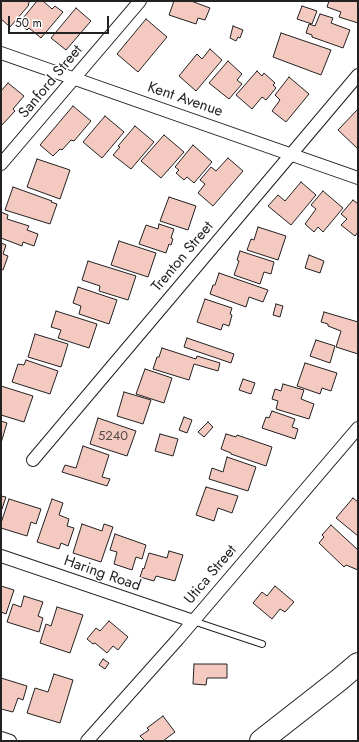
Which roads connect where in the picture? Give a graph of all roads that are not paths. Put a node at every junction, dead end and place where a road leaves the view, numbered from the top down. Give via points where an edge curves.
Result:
1 (140, 1) edge
2 (1, 53) edge
3 (358, 75) edge
4 (75, 79) junction
5 (291, 155) junction
6 (1, 164) edge
7 (358, 178) edge
8 (358, 428) edge
9 (33, 460) dead end
10 (1, 556) edge
11 (193, 621) junction
12 (262, 644) dead end
13 (358, 664) edge
14 (1, 738) edge
15 (10, 741) edge
16 (87, 741) edge
17 (261, 741) edge

1 - 4 street, Sanford Street
2 - 4 street, Kent Avenue
3 - 5 street, Trenton Street
4 - 5 street, Kent Avenue
4 - 6 street, Sanford Street
5 - 7 street, Kent Avenue
5 - 9 street, Trenton Street
8 - 11 street, Utica Street
10 - 11 street, Haring Road
11 - 12 lane
11 - 16 street, Utica Street
13 - 17 highway
14 - 15 street

